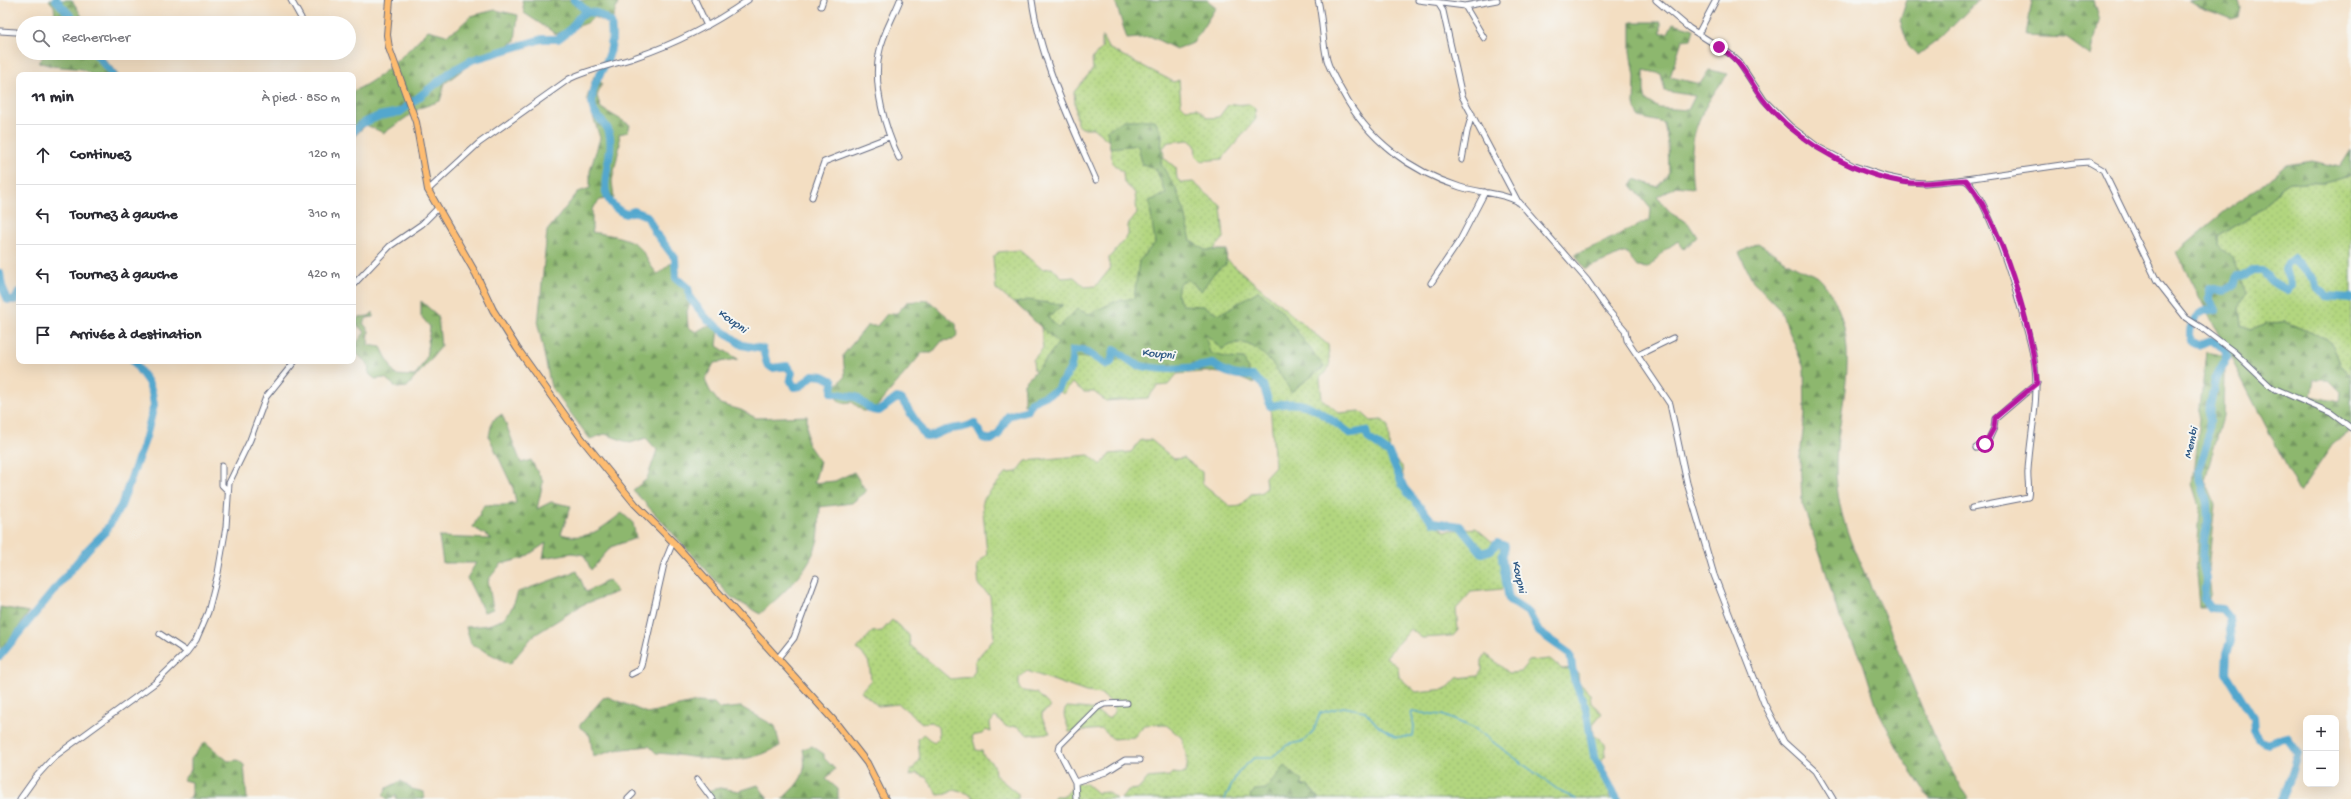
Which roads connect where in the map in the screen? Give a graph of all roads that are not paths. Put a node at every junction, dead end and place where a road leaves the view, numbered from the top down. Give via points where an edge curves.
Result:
1 (291, 0) edge
2 (390, 0) edge
3 (696, 0) edge
4 (748, 0) edge
5 (900, 0) edge
6 (1032, 0) edge
7 (1318, 0) edge
8 (1418, 0) edge
9 (1497, 0) edge
10 (1656, 0) edge
11 (1716, 0) edge
12 (1450, 2) edge
13 (1438, 3) junction
14 (1465, 6) junction
15 (300, 16) edge
16 (707, 26) junction
17 (0, 31) edge
18 (16, 32) dead end
19 (1698, 34) junction
20 (1484, 38) dead end
21 (1472, 114) junction
22 (889, 138) junction
23 (899, 158) dead end
24 (1462, 160) dead end
25 (1096, 180) dead end
26 (1959, 180) junction
27 (428, 190) junction
28 (1485, 192) junction
29 (812, 198) dead end
30 (1518, 202) junction
31 (437, 209) junction
32 (356, 282) edge
33 (1431, 283) dead end
34 (1673, 338) dead end
35 (1638, 355) junction
36 (293, 364) edge
37 (2037, 383) junction
38 (2351, 428) edge
39 (1976, 448) dead end
40 (222, 466) dead end
41 (227, 490) junction
42 (1972, 508) dead end
43 (673, 542) junction
44 (816, 578) dead end
45 (160, 634) dead end
46 (187, 652) junction
47 (778, 658) junction
48 (631, 674) dead end
49 (1127, 703) dead end
50 (1140, 760) dead end
51 (697, 779) dead end
52 (1075, 782) junction
53 (633, 794) dead end
54 (20, 799) edge
55 (628, 799) edge
56 (712, 799) edge
57 (885, 799) edge
58 (1076, 799) edge
59 (1833, 799) edge

1 - 15 street
2 - 27 main road via 387,35 389,48 412,111
3 - 16 street
4 - 16 street
5 - 22 street via 884,36 878,64 879,88
6 - 25 street via 1042,44
7 - 28 street via 1328,62 1347,101 1373,136 1398,157 1415,166 1460,187
8 - 13 street
9 - 14 street
10 - 19 street
11 - 19 street
12 - 13 street
12 - 14 street
13 - 21 street via 1443,11 1462,96
14 - 20 street
16 - 27 street via 638,56 569,79 479,143
17 - 18 street
19 - 26 street via 1739,62 1771,109 1803,137 1829,154 1867,171 1902,181 1925,183
21 - 24 street
21 - 30 street
22 - 23 street
22 - 29 street via 824,162
26 - 37 street via 1966,180 1969,183 1986,208 1994,226 2030,338
26 - 38 street via 2075,163 2089,162 2096,165 2109,180 2157,281 2186,318 2234,352 2271,387 2331,413
27 - 31 main road
28 - 30 street via 1506,196
28 - 33 street via 1460,240
30 - 35 street via 1587,280 1606,310 1625,330 1627,340
31 - 32 street via 422,224 390,246
31 - 43 main road via 476,274 493,310 545,390 624,492
34 - 35 street
35 - 59 street via 1670,404 1687,483 1714,575 1764,703 1784,742 1816,771
36 - 41 street via 266,397 252,436
37 - 39 street via 1995,418 1988,441
37 - 42 street via 2028,470 2028,497
40 - 41 street via 221,481
41 - 46 street via 226,527 218,573 203,628
43 - 47 main road
43 - 48 street via 664,564 641,666
44 - 47 street via 794,638
45 - 46 street
46 - 54 street via 155,684 54,757
47 - 57 main road via 859,751 873,772
49 - 52 street via 1104,704 1098,707 1060,745 1059,751
50 - 52 street via 1126,760 1106,772
51 - 56 street
52 - 58 street
53 - 55 street

